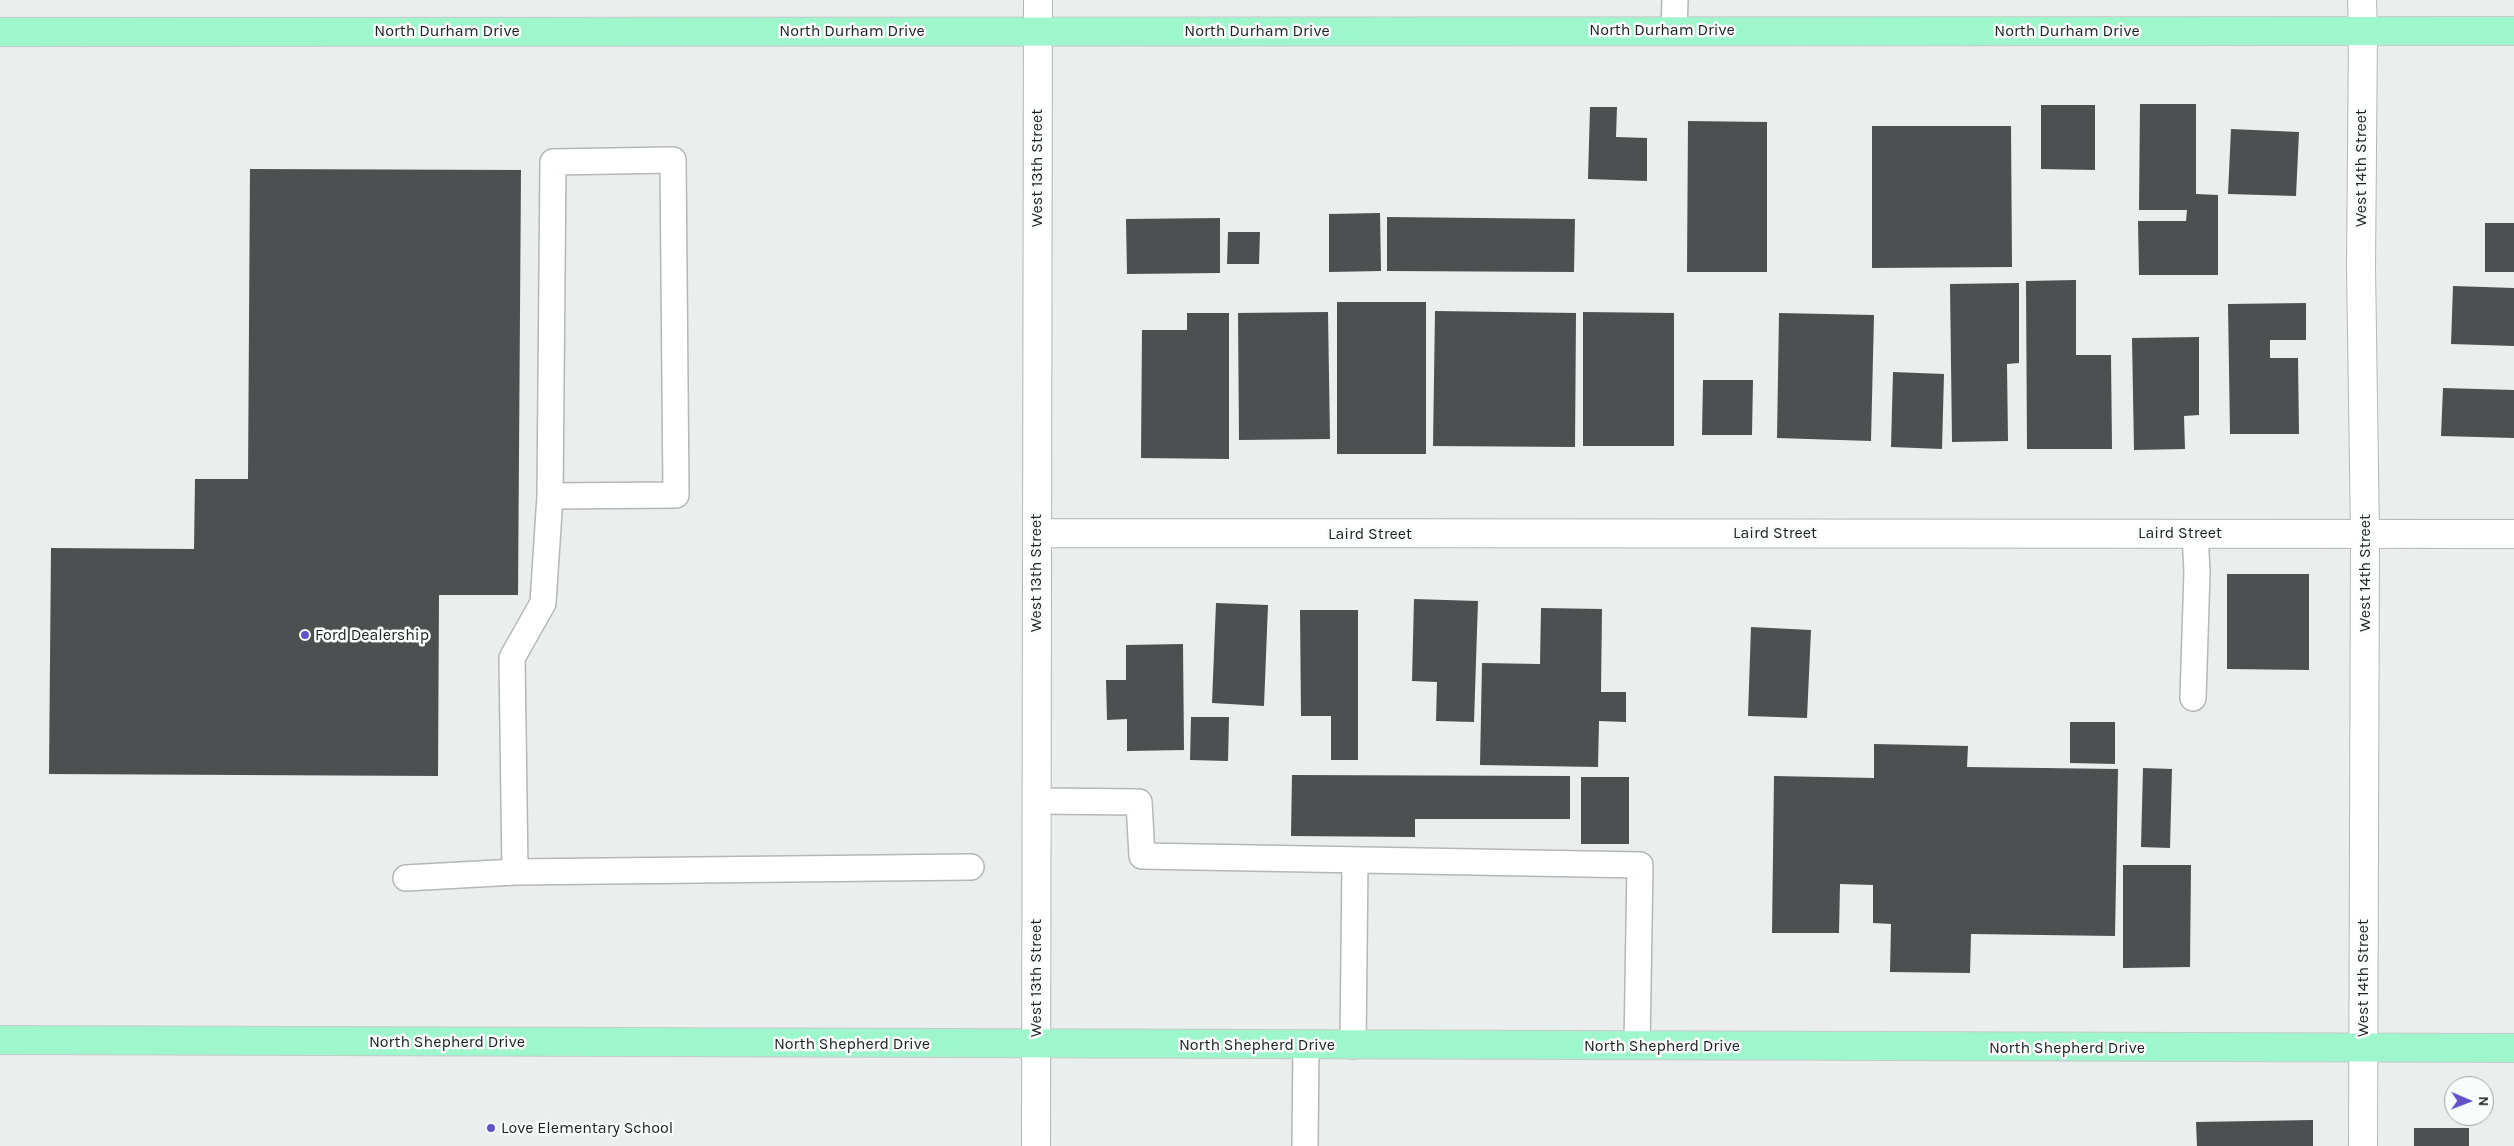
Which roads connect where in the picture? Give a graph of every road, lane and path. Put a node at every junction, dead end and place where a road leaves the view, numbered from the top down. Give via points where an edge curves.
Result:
1 (1038, 0) edge
2 (1675, 0) edge
3 (2362, 0) edge
4 (1674, 30) junction
5 (1038, 31) junction
6 (2514, 31) edge
7 (0, 32) edge
8 (2363, 32) junction
9 (550, 496) junction
10 (1036, 533) junction
11 (2195, 533) junction
12 (2365, 534) junction
13 (2514, 534) edge
14 (2193, 698) dead end
15 (1036, 801) junction
16 (1355, 860) junction
17 (971, 867) dead end
18 (515, 872) junction
19 (406, 878) dead end
20 (0, 1040) edge
21 (1036, 1044) junction
22 (1306, 1046) junction
23 (1353, 1046) junction
24 (1637, 1046) junction
25 (2362, 1048) junction
26 (2514, 1048) edge
27 (1036, 1146) edge
28 (1305, 1146) edge
29 (2363, 1146) edge

1 - 5 street, West 13th Street
2 - 4 lane
3 - 8 street, West 14th Street
4 - 5 main road, North Durham Drive
4 - 8 main road, North Durham Drive
5 - 7 main road, North Durham Drive
5 - 10 street, West 13th Street
6 - 8 main road, North Durham Drive
8 - 12 street, West 14th Street via 2361,267
9 - 9 lane via 676,495 674,160 553,162
9 - 18 lane via 543,603 512,658
10 - 11 street, Laird Street
10 - 15 street, West 13th Street
11 - 12 street, Laird Street
11 - 14 lane
12 - 13 street, Laird Street
12 - 25 street, West 14th Street
15 - 16 lane via 1139,802 1142,856
15 - 21 street, West 13th Street
16 - 23 lane
16 - 24 lane via 1640,865
17 - 18 lane
18 - 19 lane
20 - 21 main road, North Shepherd Drive
21 - 22 main road, North Shepherd Drive
21 - 27 street, West 13th Street
22 - 23 main road, North Shepherd Drive
22 - 28 lane
23 - 24 main road, North Shepherd Drive
24 - 25 main road, North Shepherd Drive
25 - 26 main road, North Shepherd Drive
25 - 29 street, West 14th Street

